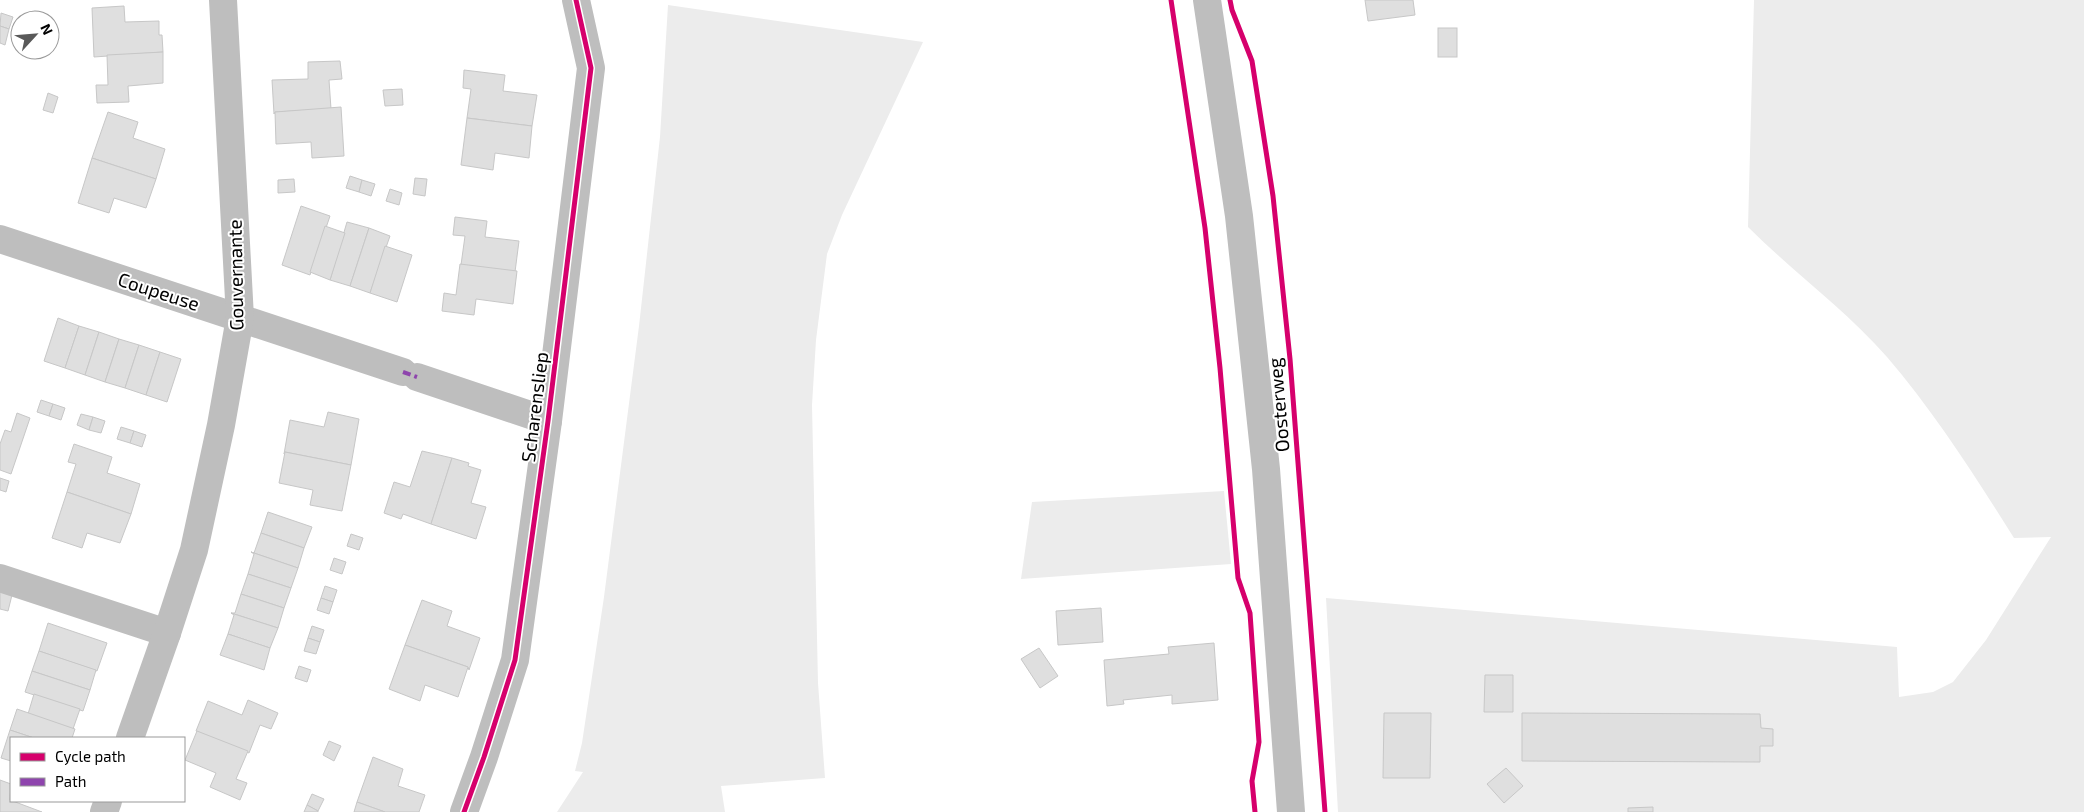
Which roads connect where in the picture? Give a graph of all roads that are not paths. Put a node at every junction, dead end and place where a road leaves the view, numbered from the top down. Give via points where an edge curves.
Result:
1 (223, 0) edge
2 (576, 0) edge
3 (1207, 0) edge
4 (0, 240) edge
5 (240, 318) junction
6 (548, 421) junction
7 (0, 578) edge
8 (167, 633) junction
9 (130, 737) edge
10 (464, 812) edge
11 (1291, 812) edge

1 - 5 street, Gouvernante
2 - 6 street, Scharensliep via 591,68
3 - 11 street, Oosterweg via 1239,216 1266,469
4 - 5 street, Coupeuse
5 - 6 street, Coupeuse
5 - 8 street, Gouvernante via 222,425 194,550
6 - 10 street, Scharensliep via 514,660
7 - 8 street
8 - 9 street, Gouvernante

